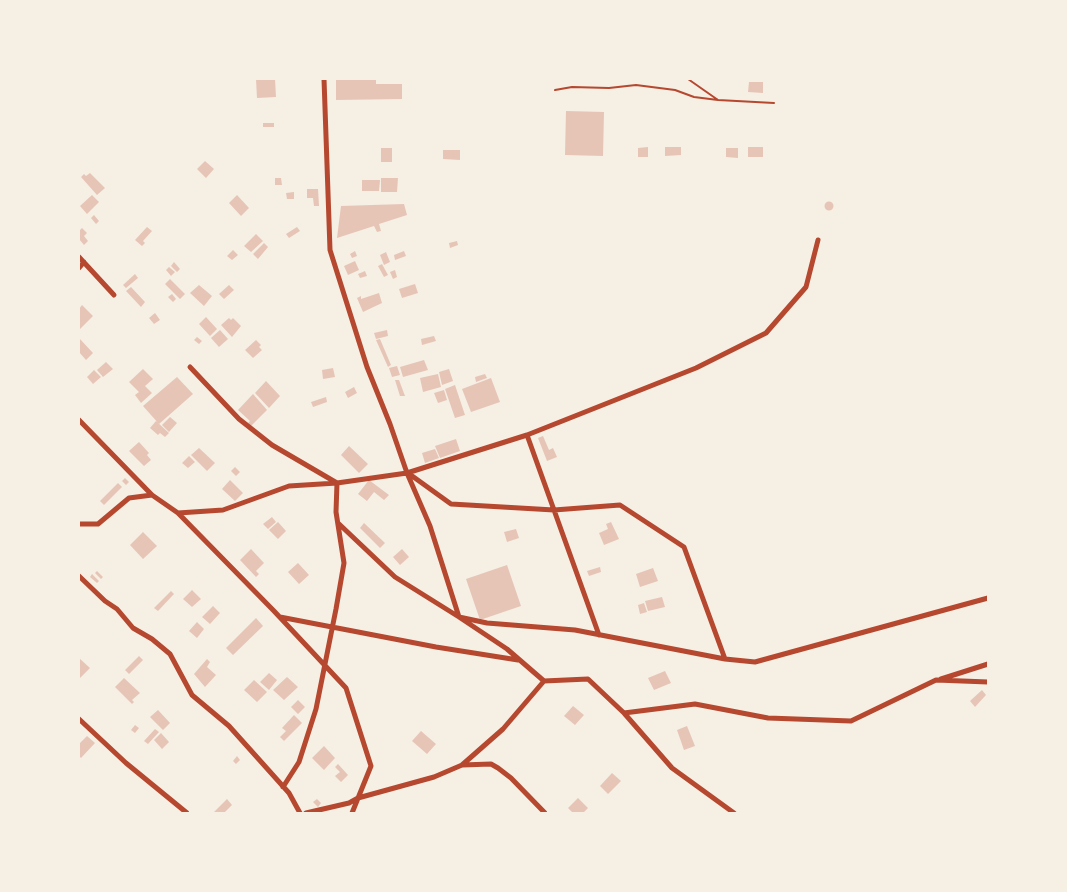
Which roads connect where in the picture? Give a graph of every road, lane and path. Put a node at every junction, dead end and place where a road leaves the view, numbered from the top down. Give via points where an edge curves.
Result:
1 (324, 79) edge
2 (688, 79) edge
3 (554, 90) dead end
4 (718, 100) junction
5 (774, 103) dead end
6 (818, 240) dead end
7 (79, 257) edge
8 (84, 262) junction
9 (79, 268) edge
10 (114, 295) dead end
11 (190, 367) dead end
12 (79, 420) edge
13 (527, 434) junction
14 (407, 473) junction
15 (337, 483) junction
16 (152, 494) junction
17 (554, 510) junction
18 (178, 513) junction
19 (338, 523) junction
20 (79, 524) edge
21 (79, 576) edge
22 (988, 598) edge
23 (459, 616) junction
24 (280, 617) junction
25 (332, 627) junction
26 (599, 635) junction
27 (725, 659) junction
28 (520, 660) junction
29 (988, 664) edge
30 (326, 665) junction
31 (936, 680) junction
32 (544, 681) junction
33 (988, 682) edge
34 (624, 713) junction
35 (79, 718) edge
36 (462, 766) junction
37 (283, 787) junction
38 (358, 798) junction
39 (187, 813) edge
40 (300, 813) edge
41 (306, 813) edge
42 (352, 813) edge
43 (545, 813) edge
44 (734, 813) edge

1 - 14 street via 330,250 367,367
2 - 4 path
3 - 4 path via 636,85
4 - 5 path
6 - 13 street via 806,286 766,333 696,368
7 - 8 street
8 - 9 street
8 - 10 street
11 - 15 street via 239,419 259,435
12 - 16 street
13 - 14 street
13 - 17 street
14 - 15 street
14 - 17 street via 451,504
14 - 23 street via 430,526
15 - 18 street via 289,486 223,510
15 - 19 street
16 - 18 street
16 - 20 street via 129,498 98,524
17 - 26 street
17 - 27 street via 620,506 684,547
18 - 24 street
19 - 23 street via 395,577
19 - 25 street via 344,563
21 - 37 street via 117,609 133,628 170,654 192,695 229,726
22 - 27 street via 755,662
23 - 26 street via 487,623
23 - 28 street
24 - 25 street
24 - 30 street
25 - 28 street
25 - 30 street
26 - 27 street
28 - 32 street
29 - 31 street
30 - 37 street via 299,762
30 - 38 street via 346,688 370,766
31 - 33 street
31 - 34 street via 851,721 768,718 695,704
32 - 34 street via 588,679
32 - 36 street via 503,730
34 - 44 street via 672,768
35 - 39 street via 126,763
36 - 38 street
36 - 43 street via 491,764
37 - 40 street
38 - 41 street
38 - 42 street

